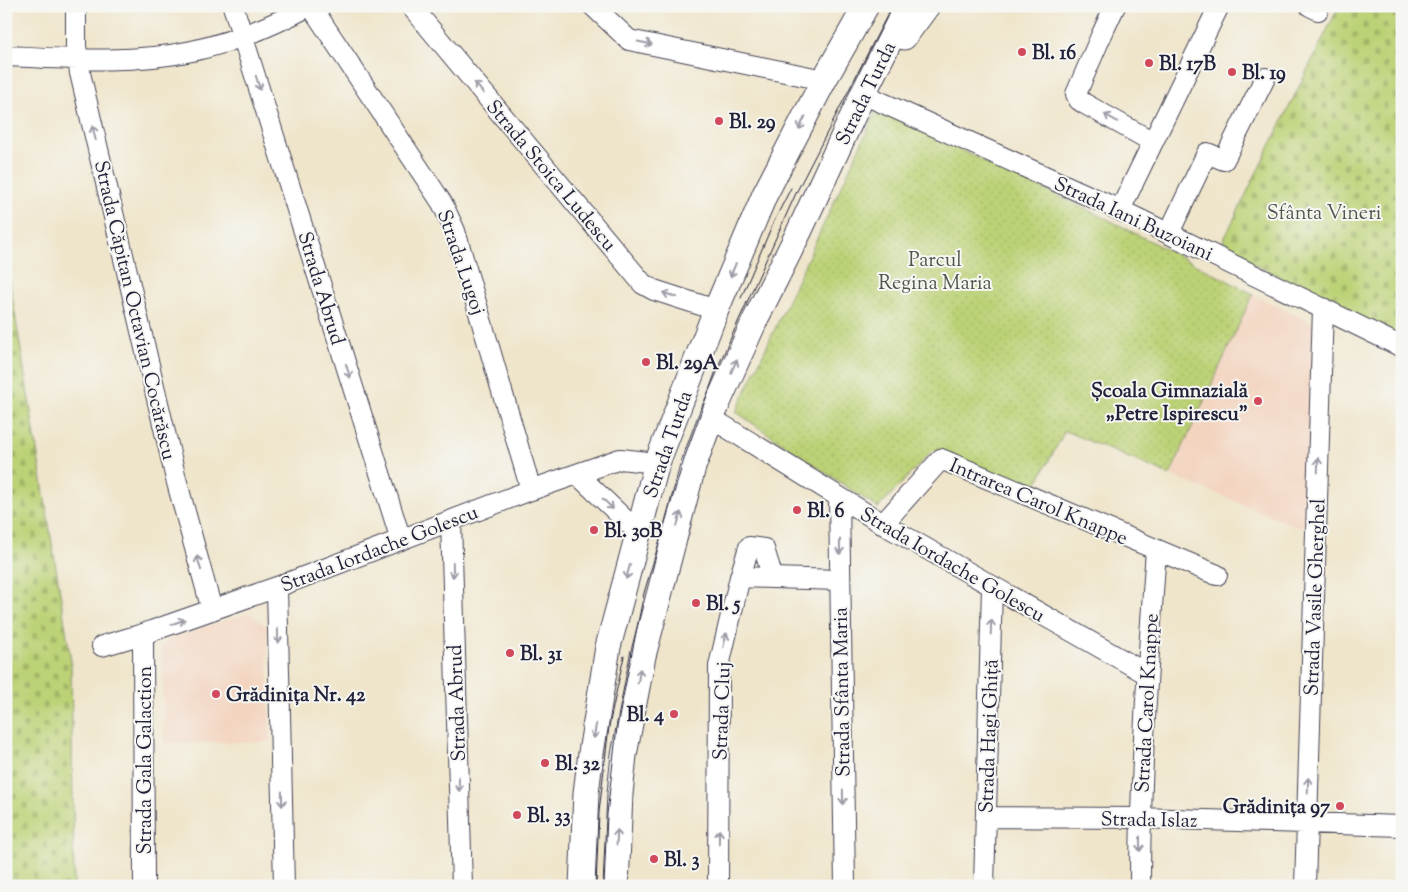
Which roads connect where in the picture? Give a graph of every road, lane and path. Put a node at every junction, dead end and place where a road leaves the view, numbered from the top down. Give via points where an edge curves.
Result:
1 (76, 6) edge
2 (233, 6) edge
3 (310, 6) edge
4 (411, 6) edge
5 (593, 6) edge
6 (847, 6) edge
7 (866, 6) edge
8 (1115, 6) edge
9 (1219, 6) edge
10 (912, 8) edge
11 (243, 36) junction
12 (6, 56) edge
13 (77, 60) junction
14 (1265, 78) dead end
15 (824, 80) junction
16 (864, 94) junction
17 (1153, 142) junction
18 (1120, 210) junction
19 (1169, 233) junction
20 (1323, 308) junction
21 (716, 310) junction
22 (1402, 347) edge
23 (711, 418) junction
24 (657, 463) junction
25 (578, 474) junction
26 (531, 490) junction
27 (839, 498) junction
28 (452, 521) junction
29 (883, 524) junction
30 (639, 533) junction
31 (401, 540) junction
32 (1156, 550) junction
33 (1217, 575) dead end
34 (740, 577) junction
35 (773, 578) junction
36 (840, 580) junction
37 (992, 587) junction
38 (277, 588) junction
39 (212, 610) junction
40 (143, 634) junction
41 (102, 646) dead end
42 (1147, 674) junction
43 (986, 817) junction
44 (1140, 818) junction
45 (1307, 822) junction
46 (1402, 826) edge
47 (144, 886) edge
48 (284, 886) edge
49 (462, 886) edge
50 (582, 886) edge
51 (616, 886) edge
52 (718, 886) edge
53 (844, 886) edge
54 (984, 886) edge
55 (1140, 886) edge
56 (1305, 886) edge

1 - 13 street, Strada Căpitan Octavian Cocărăscu
2 - 11 street, Strada Abrud
3 - 11 street
3 - 26 street, Strada Lugoj via 442,203 452,224
21 -> 4 street, Strada Stoica Ludescu via 643,284
5 -> 15 street via 629,40
6 - 15 main road
7 - 15 main road, Strada Turda
17 -> 8 street via 1085,104 1076,94
9 - 17 street
10 - 16 main road, Strada Turda
11 - 13 street via 190,52
11 -> 31 street, Strada Abrud
12 - 13 street
39 -> 13 street, Strada Căpitan Octavian Cocărăscu via 174,469
14 - 19 street via 1224,160 1207,153
15 -> 21 main road, Strada Turda via 765,194
16 - 18 street, Strada Iani Buzoiani
23 -> 16 main road, Strada Turda
17 - 18 street
18 - 19 street, Strada Iani Buzoiani
19 - 20 street, Strada Iani Buzoiani
20 - 22 street, Strada Iani Buzoiani
45 -> 20 street, Strada Vasile Gherghel
21 - 24 main road, Strada Turda
23 - 27 street, Strada Iordache Golescu
51 -> 23 main road, Strada Turda via 623,765 642,656 693,467
24 - 25 street, Strada Iordache Golescu via 620,459
24 - 30 main road, Strada Turda
25 - 26 street, Strada Iordache Golescu
25 -> 30 street
26 - 28 street, Strada Iordache Golescu
27 - 29 street, Strada Iordache Golescu
27 -> 36 street, Strada Sfânta Maria
28 - 31 street, Strada Iordache Golescu
28 -> 49 street, Strada Abrud
29 - 32 street, Intrarea Carol Knappe via 941,459
29 - 37 street, Strada Iordache Golescu
30 -> 50 main road, Strada Turda via 608,647 586,793
31 - 38 street, Strada Iordache Golescu
32 - 33 street, Intrarea Carol Knappe
32 - 42 street, Strada Carol Knappe
34 - 35 street
34 - 35 street, Strada Cluj via 748,547 764,549
52 -> 34 street, Strada Cluj via 719,666
35 - 36 street
36 -> 53 street, Strada Sfânta Maria
37 - 42 street, Strada Iordache Golescu
43 -> 37 street, Strada Hagi Ghiță
38 - 39 street, Strada Iordache Golescu
38 -> 48 street
40 -> 39 street, Strada Iordache Golescu
40 - 41 street, Strada Iordache Golescu
40 - 47 street, Strada Gala Galaction
42 - 44 street, Strada Carol Knappe
43 - 44 street, Strada Islaz
43 - 54 street, Strada Hagi Ghiță
44 - 45 street, Strada Islaz
44 -> 55 street, Strada Carol Knappe
45 - 46 street, Strada Islaz
45 - 56 street, Strada Vasile Gherghel

